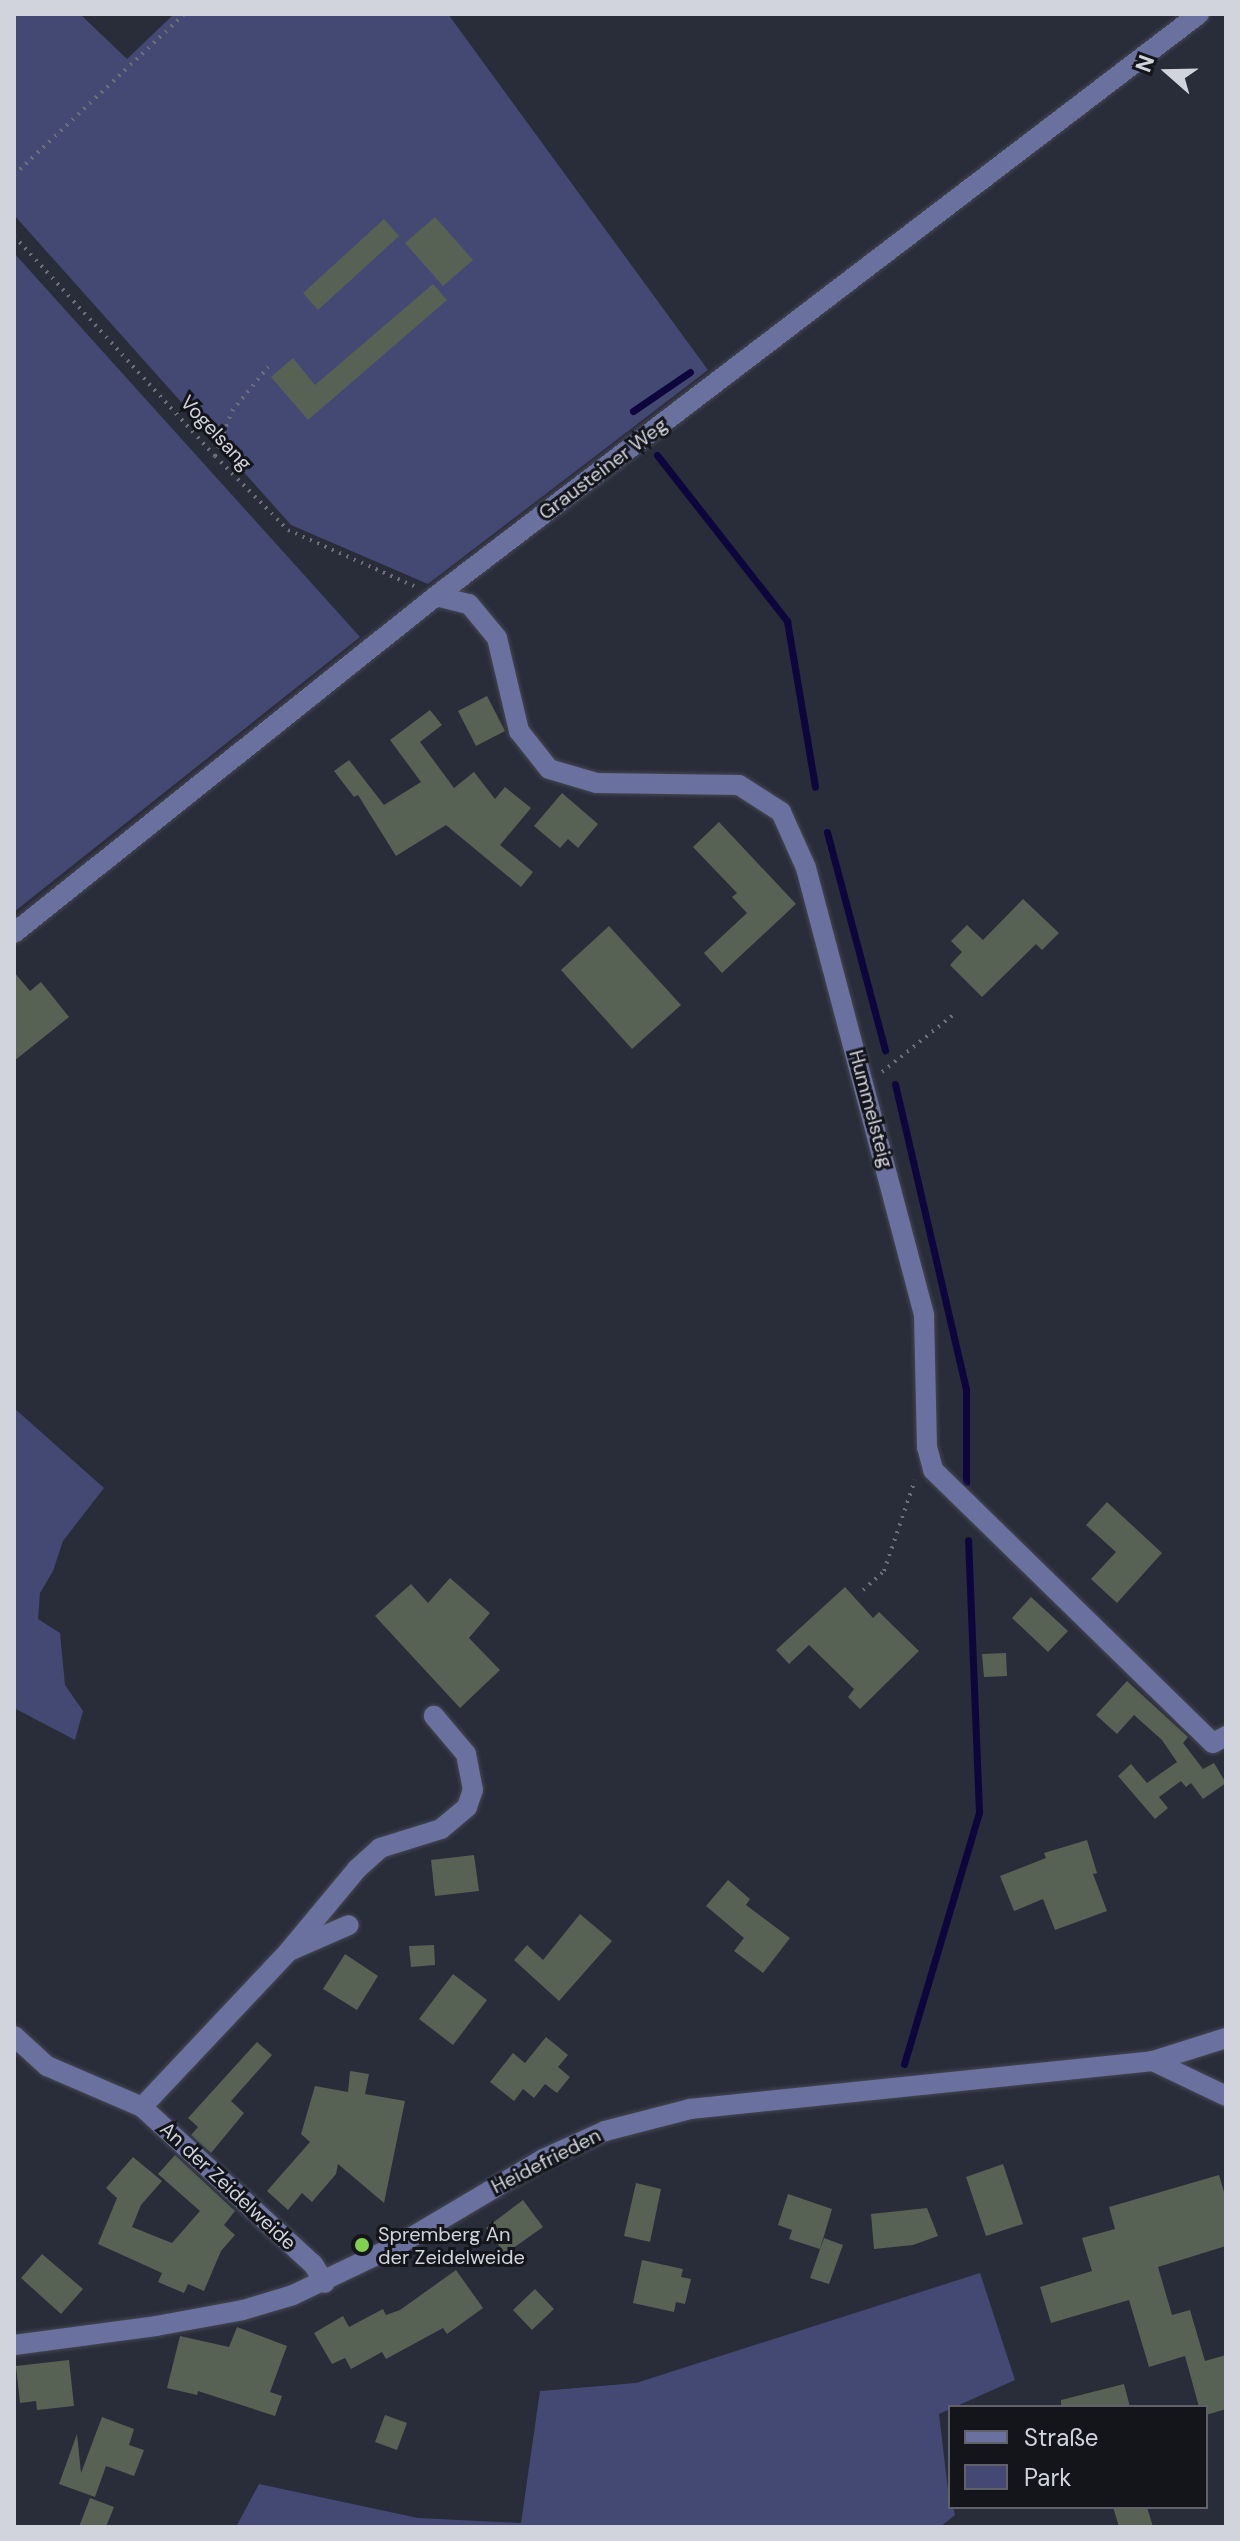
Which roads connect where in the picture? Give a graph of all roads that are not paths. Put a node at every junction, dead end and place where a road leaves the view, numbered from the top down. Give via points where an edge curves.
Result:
1 (1199, 14) edge
2 (436, 596) junction
3 (14, 933) edge
4 (434, 1716) dead end
5 (1226, 1736) edge
6 (349, 1925) dead end
7 (289, 1951) junction
8 (14, 2036) edge
9 (1226, 2038) edge
10 (1153, 2061) junction
11 (1226, 2096) edge
12 (142, 2107) junction
13 (325, 2283) junction
14 (14, 2345) edge

1 - 2 street, Grausteiner Weg
2 - 3 street, Grausteiner Weg
2 - 5 street, Hummelsteig via 469,604 497,638 519,731 549,769 597,783 739,785 781,812 806,868 924,1315 927,1447 933,1470 1213,1743
4 - 7 street, An der Zeidelweide via 466,1754 473,1790 467,1807 441,1829 380,1848
6 - 7 street, An der Zeidelweide
7 - 12 street, An der Zeidelweide
8 - 12 street via 47,2066
9 - 10 street, Heidefrieden
10 - 11 street
10 - 13 street, Heidefrieden via 690,2109 605,2131 543,2159
12 - 13 street, An der Zeidelweide via 313,2264
13 - 14 street, Heidefrieden via 243,2310

